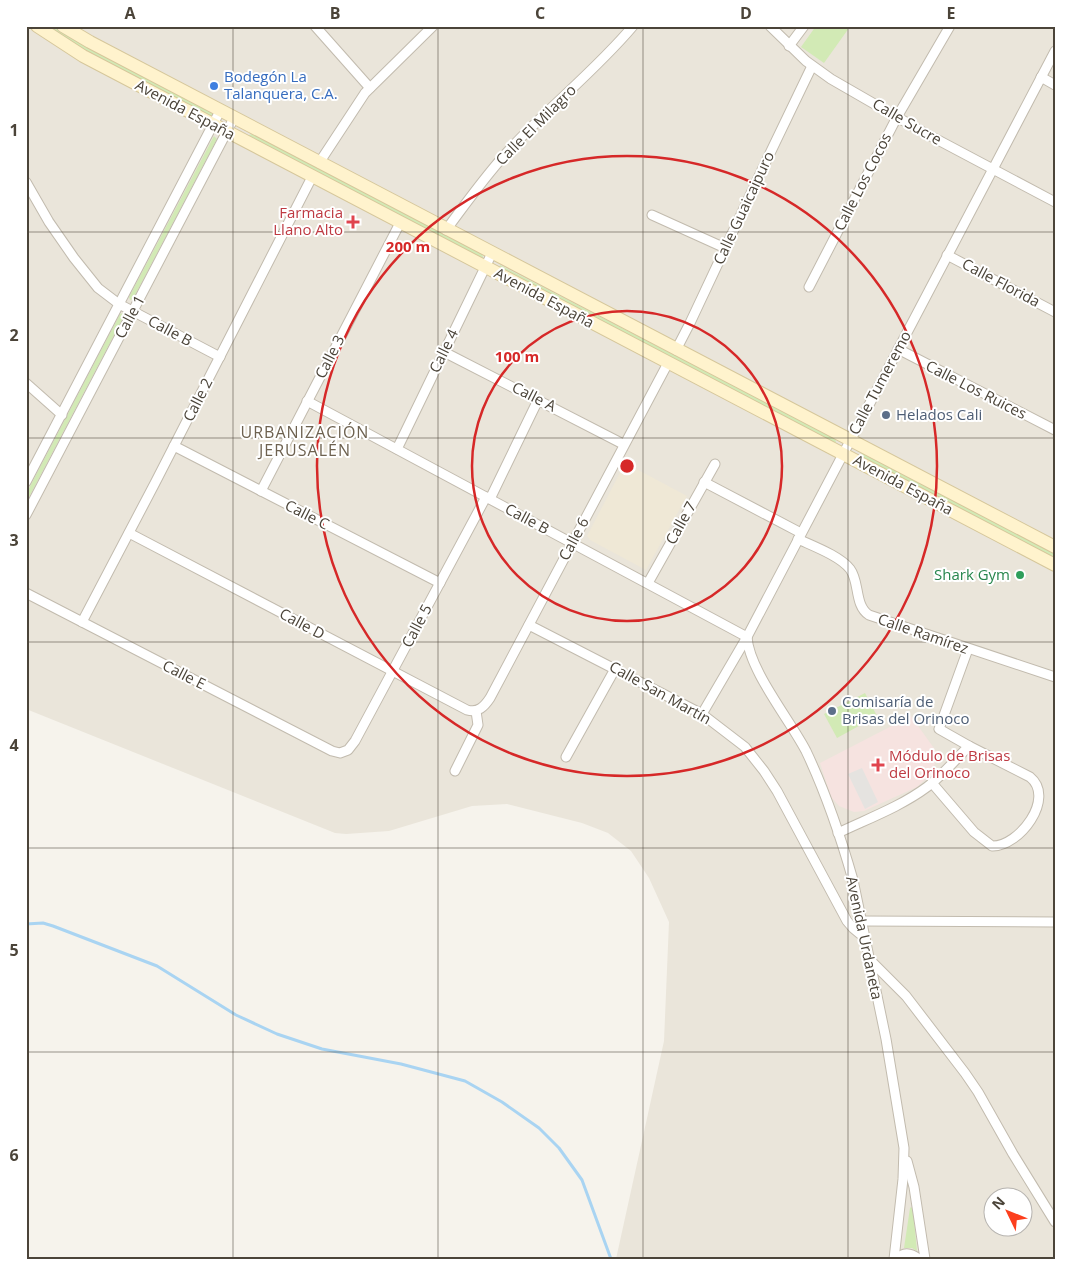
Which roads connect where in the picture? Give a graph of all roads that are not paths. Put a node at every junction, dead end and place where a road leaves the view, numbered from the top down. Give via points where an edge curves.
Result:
1 (37, 26) edge
2 (63, 26) edge
3 (315, 26) edge
4 (433, 26) edge
5 (633, 26) edge
6 (770, 26) edge
7 (804, 26) edge
8 (950, 26) edge
9 (79, 30) edge
10 (789, 46) junction
11 (1055, 51) edge
12 (812, 66) junction
13 (1041, 77) junction
14 (1055, 85) edge
15 (370, 88) junction
16 (220, 111) junction
17 (897, 117) junction
18 (234, 118) junction
19 (213, 125) junction
20 (226, 132) junction
21 (319, 163) junction
22 (992, 170) junction
23 (312, 177) junction
24 (26, 182) edge
25 (1055, 202) edge
26 (652, 215) dead end
27 (400, 223) junction
28 (446, 230) junction
29 (725, 248) junction
30 (492, 254) junction
31 (947, 255) junction
32 (485, 267) junction
33 (809, 287) dead end
34 (119, 304) junction
35 (133, 311) junction
36 (1055, 312) edge
37 (898, 349) junction
38 (676, 350) junction
39 (444, 352) junction
40 (220, 357) junction
41 (668, 363) junction
42 (26, 383) edge
43 (538, 400) junction
44 (307, 401) junction
45 (62, 415) junction
46 (1055, 430) edge
47 (850, 440) junction
48 (623, 444) junction
49 (174, 446) junction
50 (397, 449) junction
51 (842, 454) junction
52 (715, 464) dead end
53 (26, 482) edge
54 (704, 482) junction
55 (261, 491) junction
56 (488, 498) junction
57 (26, 515) edge
58 (129, 533) junction
59 (800, 536) junction
60 (572, 543) junction
61 (1055, 547) edge
62 (1055, 564) edge
63 (440, 583) junction
64 (648, 583) junction
65 (26, 593) edge
66 (82, 622) junction
67 (529, 625) junction
68 (747, 637) junction
69 (968, 649) junction
70 (615, 669) junction
71 (393, 672) junction
72 (1055, 677) edge
73 (476, 711) junction
74 (702, 714) junction
75 (969, 746) junction
76 (343, 753) joint
77 (566, 757) dead end
78 (454, 771) dead end
79 (932, 783) junction
80 (838, 833) junction
81 (861, 921) junction
82 (1055, 922) edge
83 (865, 938) junction
84 (870, 960) junction
85 (904, 1148) junction
86 (1055, 1222) edge
87 (895, 1259) edge
88 (919, 1259) edge
89 (925, 1259) edge

1 - 19 main road, Avenida España via 82,56
2 - 9 main road, Avenida España
3 - 15 street
4 - 15 street
5 - 28 street, Calle El Milagro via 510,148
6 - 10 street, Calle Sucre
7 - 10 street
8 - 17 street, Calle Los Cocos
9 - 16 main road, Avenida España
10 - 12 street, Calle Sucre
11 - 13 street, Calle Tumeremo
12 - 17 street, Calle Sucre
12 - 29 street, Calle Guaicaipuro
13 - 14 street
13 - 22 street, Calle Tumeremo
15 - 21 street
16 - 18 main road, Avenida España
16 - 19 street, Calle 1
17 - 22 street, Calle Sucre
17 - 33 street, Calle Los Cocos
18 - 20 street, Calle 1
18 - 21 main road, Avenida España
19 - 20 main road, Avenida España
19 - 34 street, Calle 1
20 - 23 main road, Avenida España
20 - 35 street, Calle 1
21 - 28 main road, Avenida España
22 - 25 street, Calle Sucre
22 - 31 street, Calle Tumeremo
23 - 27 main road, Avenida España
23 - 40 street, Calle 2
24 - 34 street, Calle B via 74,258 98,288
26 - 29 street
27 - 32 main road, Avenida España
27 - 44 street, Calle 3
28 - 30 main road, Avenida España
29 - 38 street, Calle Guaicaipuro
30 - 32 street, Calle 4
30 - 38 main road, Avenida España
31 - 36 street, Calle Florida
31 - 37 street, Calle Tumeremo
32 - 39 street, Calle 4
32 - 41 main road, Avenida España
34 - 35 street, Calle B
34 - 45 street, Calle 1
35 - 40 street, Calle B
35 - 57 street, Calle 1
37 - 46 street, Calle Los Ruices
37 - 47 street, Calle Tumeremo
38 - 47 main road, Avenida España
39 - 43 street, Calle A
39 - 50 street, Calle 4
40 - 49 street, Calle 2
41 - 48 street, Calle 6
41 - 51 main road, Avenida España
42 - 45 street
43 - 48 street, Calle A
43 - 56 street, Calle 5
44 - 50 street, Calle B
44 - 55 street, Calle 3
45 - 53 street, Calle 1
47 - 51 street, Calle Tumeremo
47 - 61 main road, Avenida España
48 - 60 street, Calle 6
49 - 55 street, Calle C
49 - 58 street, Calle 2
50 - 56 street, Calle B
51 - 59 street, Calle Tumeremo
51 - 62 main road, Avenida España
52 - 54 street, Calle 7
54 - 59 street
54 - 64 street, Calle 7
55 - 63 street, Calle C
56 - 60 street, Calle B
56 - 63 street, Calle 5
58 - 66 street, Calle 2
58 - 71 street, Calle D
59 - 68 street, Calle Tumeremo
59 - 69 street, Calle Ramírez via 848,566 862,608 869,615
60 - 64 street, Calle B
60 - 67 street, Calle 6
63 - 71 street, Calle 5
64 - 68 street, Calle B
65 - 66 street, Calle E
66 - 76 street, Calle E via 332,751
67 - 70 street, Calle San Martín
67 - 73 street, Calle 6 via 490,698
68 - 74 street, Calle Tumeremo
68 - 80 street, Avenida Urdaneta via 753,661 815,771
69 - 72 street, Calle Ramírez
69 - 75 street via 939,729
70 - 74 street, Calle San Martín
70 - 77 street
71 - 73 street, Calle D via 467,710
71 - 76 street, Calle 5 via 355,741
73 - 78 street via 478,725
74 - 83 street, Calle San Martín via 745,747 764,771 847,921
75 - 79 street
75 - 79 street via 1036,782 1040,794 1038,805 1020,832 999,846 990,845 974,832
79 - 80 street via 890,809
80 - 81 street, Avenida Urdaneta via 853,880
81 - 82 street
81 - 83 street, Avenida Urdaneta
83 - 84 street, Avenida Urdaneta
84 - 85 street, Avenida Urdaneta
84 - 86 street via 906,996 965,1073
85 - 87 street, Avenida Urdaneta
85 - 89 street via 914,1187
87 - 88 street via 906,1253

